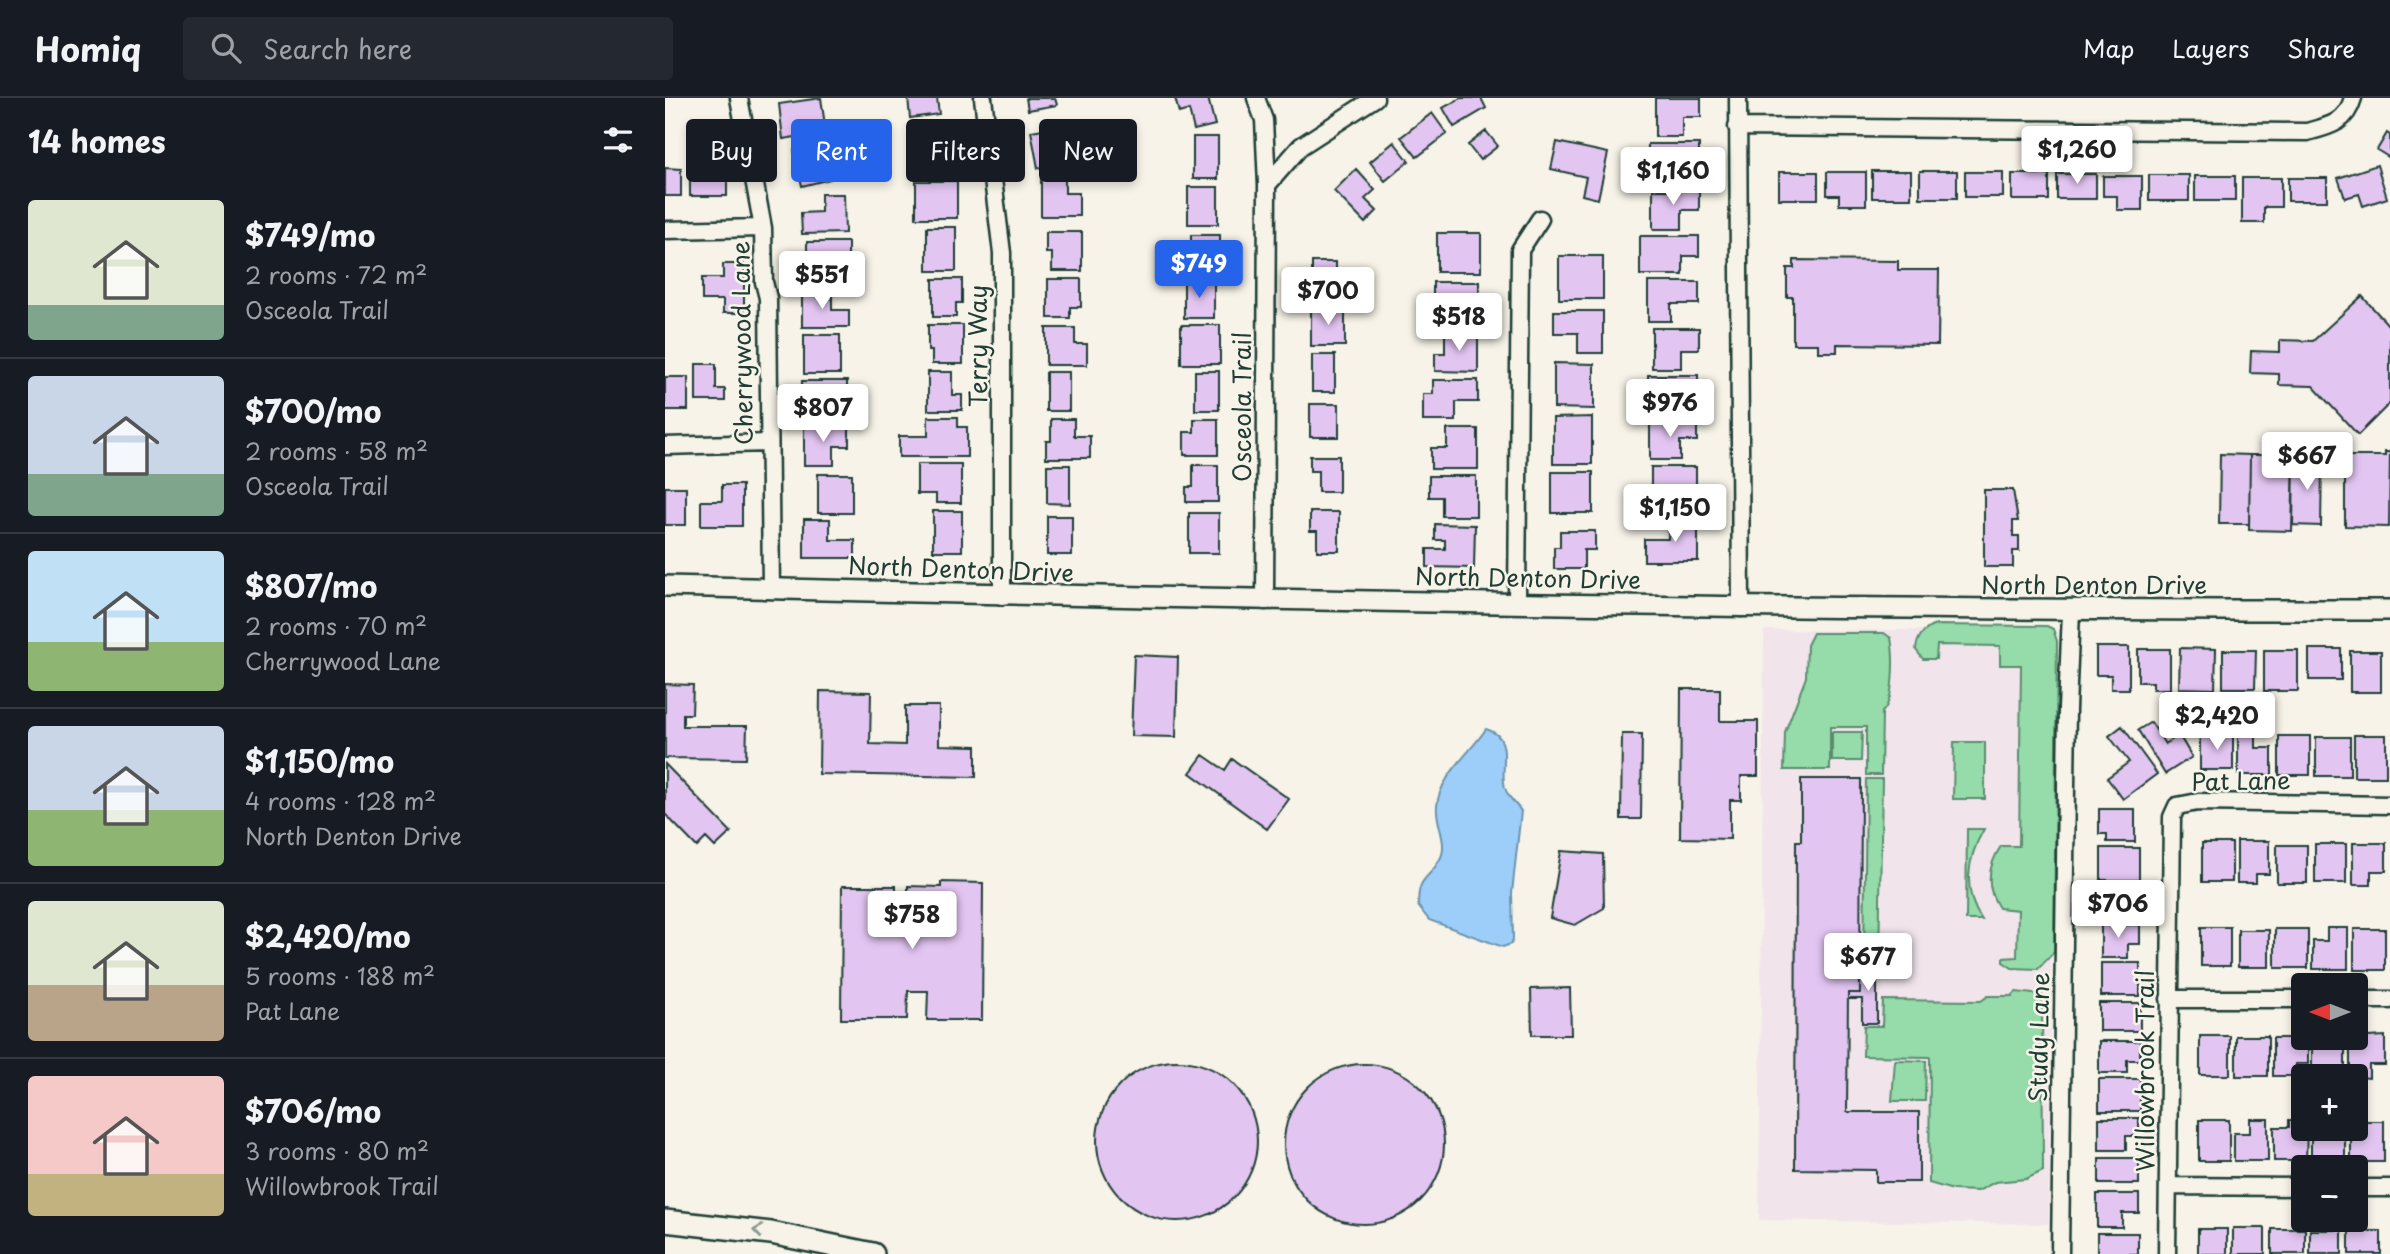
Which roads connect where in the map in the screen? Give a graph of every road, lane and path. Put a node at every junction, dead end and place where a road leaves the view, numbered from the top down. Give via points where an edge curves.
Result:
1 (739, 98) edge
2 (983, 98) edge
3 (1256, 98) edge
4 (1375, 98) edge
5 (1738, 98) edge
6 (2353, 98) edge
7 (1737, 127) junction
8 (1267, 185) junction
9 (1540, 219) dead end
10 (762, 228) junction
11 (665, 230) edge
12 (768, 443) junction
13 (665, 446) edge
14 (665, 586) edge
15 (771, 589) junction
16 (1002, 596) junction
17 (1265, 601) junction
18 (1517, 602) junction
19 (1741, 608) junction
20 (2390, 610) edge
21 (2071, 611) junction
22 (2390, 805) edge
23 (2177, 806) joint
24 (2169, 999) junction
25 (2291, 999) edge
26 (2368, 999) edge
27 (2390, 1000) edge
28 (2169, 1186) junction
29 (2291, 1187) edge
30 (2368, 1188) edge
31 (2390, 1188) edge
32 (665, 1221) edge
33 (873, 1254) edge
34 (2060, 1254) edge
35 (2168, 1254) edge

1 - 10 street, Cherrywood Lane
2 - 16 street, Terry Way via 1002,253
3 - 8 street, Osceola Trail via 1264,120
4 - 8 street via 1301,146
5 - 7 street
6 - 7 street via 2348,114 2333,125 2307,132
7 - 19 street
8 - 17 street, Osceola Trail
9 - 18 street via 1520,250
10 - 11 street
10 - 12 street, Cherrywood Lane via 768,298
12 - 13 street
12 - 15 street, Cherrywood Lane
14 - 15 street, North Denton Drive
15 - 16 street, North Denton Drive
16 - 17 street, North Denton Drive
17 - 18 street, North Denton Drive
18 - 19 street, North Denton Drive
19 - 21 street, North Denton Drive
20 - 21 street, North Denton Drive
21 - 34 street, Study Lane
22 - 23 street, Pat Lane via 2198,802
23 - 24 street, Willowbrook Trail via 2172,817
24 - 25 street
24 - 28 street, Willowbrook Trail
26 - 27 street
28 - 29 street
28 - 35 street, Willowbrook Trail
30 - 31 street
33 -> 32 main road via 771,1233

